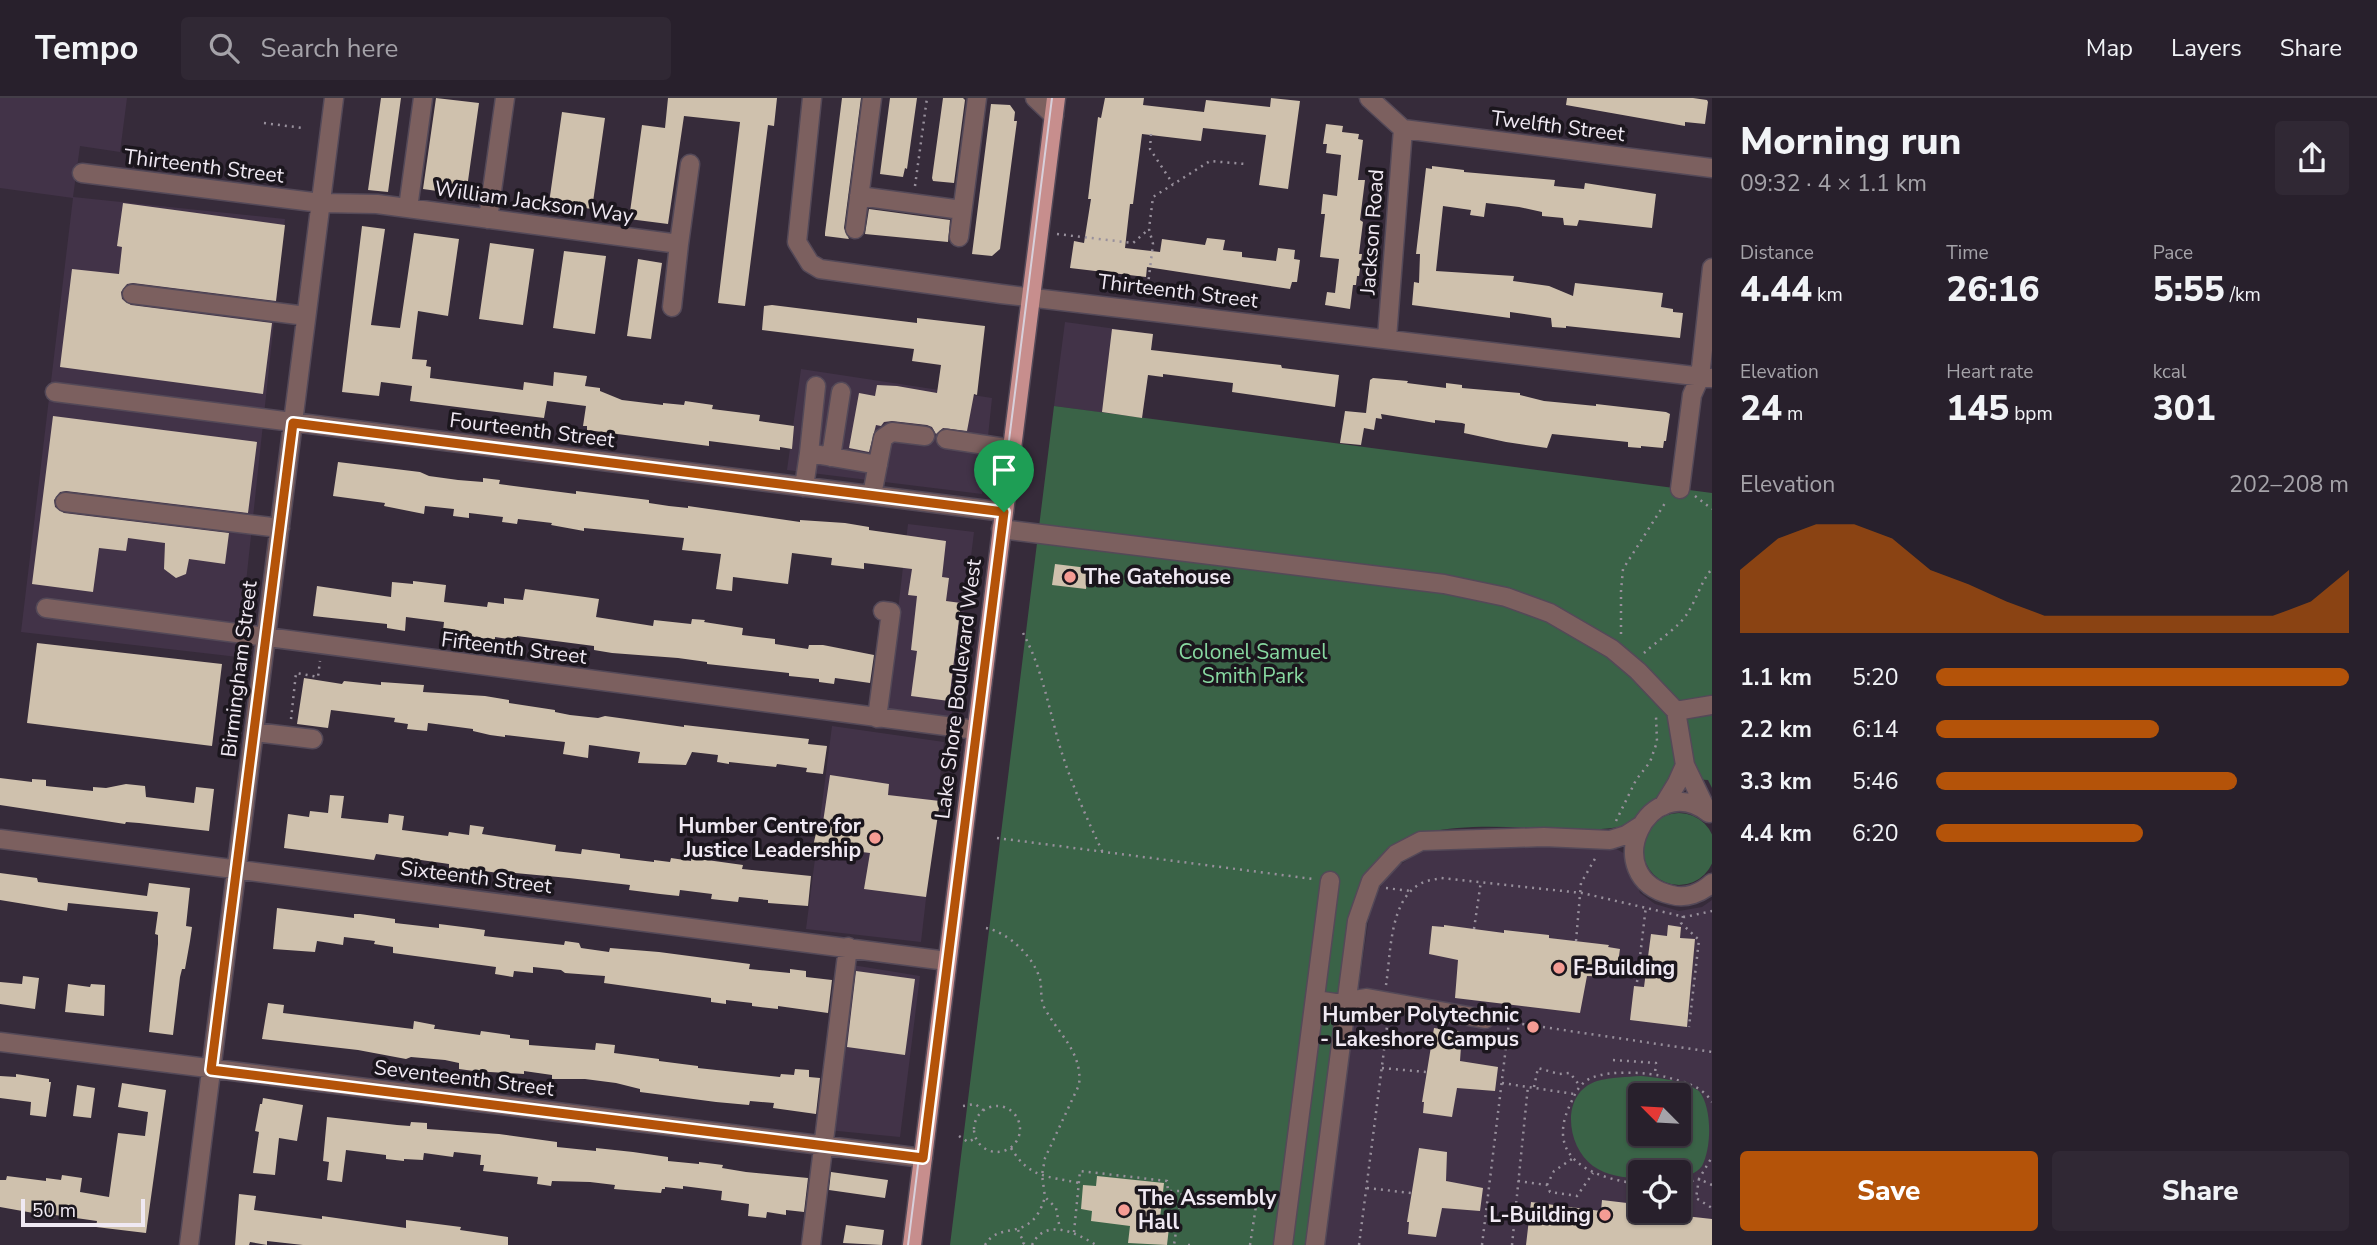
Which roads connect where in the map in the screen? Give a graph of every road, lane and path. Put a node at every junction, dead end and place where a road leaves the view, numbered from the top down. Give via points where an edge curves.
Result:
1 (334, 98) edge
2 (423, 98) edge
3 (505, 98) edge
4 (812, 98) edge
5 (872, 98) edge
6 (927, 98) edge
7 (977, 98) edge
8 (1035, 98) edge
9 (1369, 98) edge
10 (1055, 107) edge
11 (264, 122) dead end
12 (303, 128) dead end
13 (1403, 130) junction
14 (1151, 134) dead end
15 (690, 164) dead end
16 (1245, 164) dead end
17 (1712, 168) edge
18 (82, 173) dead end
19 (1173, 184) junction
20 (859, 196) junction
21 (321, 203) junction
22 (913, 203) junction
23 (408, 208) junction
24 (962, 210) junction
25 (488, 219) junction
26 (855, 229) dead end
27 (1149, 229) junction
28 (1039, 231) junction
29 (959, 237) dead end
30 (679, 244) junction
31 (1712, 268) edge
32 (132, 294) dead end
33 (1031, 297) junction
34 (672, 307) dead end
35 (1145, 310) junction
36 (306, 316) junction
37 (1387, 338) junction
38 (1706, 377) edge
39 (816, 386) dead end
40 (55, 392) dead end
41 (841, 392) dead end
42 (293, 423) junction
43 (925, 436) dead end
44 (946, 439) dead end
45 (1012, 449) junction
46 (809, 453) junction
47 (831, 457) junction
48 (878, 465) junction
49 (804, 486) junction
50 (1681, 489) junction
51 (872, 495) junction
52 (65, 502) dead end
53 (1712, 509) edge
54 (1003, 520) junction
55 (280, 528) junction
56 (1712, 569) edge
57 (46, 608) dead end
58 (883, 611) dead end
59 (1023, 633) dead end
60 (265, 638) junction
61 (1612, 649) junction
62 (320, 660) dead end
63 (1631, 664) junction
64 (1662, 696) junction
65 (1712, 705) edge
66 (1676, 711) junction
67 (877, 718) junction
68 (976, 730) junction
69 (254, 732) junction
70 (288, 736) junction
71 (313, 739) dead end
72 (1685, 765) junction
73 (1663, 806) junction
74 (1709, 813) edge
75 (1640, 826) junction
76 (997, 838) dead end
77 (0, 839) edge
78 (1608, 839) junction
79 (1104, 853) junction
80 (1634, 856) junction
81 (236, 870) junction
82 (1329, 881) joint
83 (1481, 881) junction
84 (1712, 883) edge
85 (1369, 886) junction
86 (1410, 891) junction
87 (1582, 893) junction
88 (1646, 906) junction
89 (1712, 911) edge
90 (1683, 916) junction
91 (1324, 920) junction
92 (1357, 921) junction
93 (986, 928) dead end
94 (1474, 929) dead end
95 (1576, 941) dead end
96 (848, 947) junction
97 (947, 961) junction
98 (1637, 982) dead end
99 (1316, 1000) junction
100 (1349, 1001) junction
101 (1390, 1003) junction
102 (1485, 1019) dead end
103 (1689, 1027) dead end
104 (0, 1042) edge
105 (1712, 1052) edge
106 (1613, 1060) dead end
107 (1382, 1069) junction
108 (211, 1070) junction
109 (1426, 1072) dead end
110 (1655, 1074) junction
111 (1502, 1083) junction
112 (1528, 1086) junction
113 (1580, 1086) junction
114 (1534, 1087) junction
115 (1574, 1094) junction
116 (1712, 1100) edge
117 (963, 1106) dead end
118 (983, 1110) junction
119 (959, 1136) dead end
120 (976, 1138) junction
121 (825, 1146) junction
122 (1010, 1148) junction
123 (1712, 1157) edge
124 (923, 1158) junction
125 (1572, 1159) junction
126 (1593, 1173) junction
127 (1041, 1175) junction
128 (1699, 1179) junction
129 (1518, 1181) junction
130 (1691, 1181) edge
131 (1079, 1182) junction
132 (1628, 1182) edge
133 (1547, 1185) junction
134 (1712, 1185) edge
135 (1367, 1188) junction
136 (1258, 1193) dead end
137 (1290, 1193) junction
138 (1411, 1193) dead end
139 (1045, 1197) junction
140 (1322, 1197) junction
141 (1712, 1208) edge
142 (1060, 1229) junction
143 (1018, 1230) junction
144 (1074, 1232) junction
145 (1088, 1242) edge
146 (189, 1245) edge
147 (811, 1245) edge
148 (912, 1245) edge
149 (985, 1245) edge
150 (1021, 1245) edge
151 (1032, 1245) edge
152 (1096, 1245) edge
153 (1174, 1245) edge
154 (1250, 1245) edge
155 (1283, 1245) edge
156 (1315, 1245) edge
157 (1359, 1245) edge
158 (1482, 1245) edge
159 (1512, 1245) edge

1 - 21 street, Birmingham Street
2 - 23 street
3 - 25 street
4 - 33 street, Thirteenth Street via 797,242 810,262 820,269
5 - 20 street
6 - 22 path
7 - 24 street
8 - 10 street
9 - 13 street
10 - 28 main road, Lake Shore Boulevard West
11 - 12 path
13 - 17 street, Twelfth Street
13 - 37 street, Jackson Road
14 - 19 path via 1150,149
15 - 30 street
16 - 19 path via 1210,160
18 - 21 street, Thirteenth Street
19 - 27 path via 1153,197
20 - 22 street
20 - 26 street
21 - 23 street, William Jackson Way
21 - 36 street, Birmingham Street
22 - 24 street
23 - 25 street, William Jackson Way
24 - 29 street
25 - 30 street, William Jackson Way
27 - 28 path via 1133,243
27 - 35 path via 1153,244
28 - 33 main road, Lake Shore Boulevard West
30 - 34 street
31 - 38 street
32 - 36 street
33 - 35 street, Thirteenth Street
33 - 45 main road, Lake Shore Boulevard West
35 - 37 street, Thirteenth Street
36 - 42 street, Birmingham Street
37 - 38 street, Thirteenth Street
38 - 50 street via 1692,395
39 - 46 street
40 - 42 street, Fourteenth Street
41 - 47 street
42 - 49 street, Fourteenth Street
42 - 55 street, Birmingham Street
43 - 48 street via 892,432 883,438
44 - 45 street
45 - 54 main road, Lake Shore Boulevard West
46 - 47 street
46 - 49 street
47 - 48 street
48 - 51 street
49 - 51 street, Fourteenth Street
50 - 53 path
50 - 61 path via 1670,495 1623,569 1622,633
51 - 54 street, Fourteenth Street
52 - 55 street
54 - 61 street, Fourteenth Street via 1456,586 1550,613
54 - 68 main road, Lake Shore Boulevard West
55 - 60 street, Birmingham Street
56 - 63 path via 1685,617
57 - 60 street, Fifteenth Street
58 - 67 street via 891,612
59 - 79 path via 1068,771
60 - 67 street, Fifteenth Street
60 - 69 street, Birmingham Street
61 - 63 street, Fourteenth Street
62 - 70 path via 318,677 296,673
63 - 64 street, Fourteenth Street
64 - 66 street, Fourteenth Street
64 - 78 path via 1656,704 1657,742 1650,762 1636,780
65 - 66 street
66 - 72 street
67 - 68 street, Fifteenth Street
68 - 97 main road, Lake Shore Boulevard West
69 - 70 street
69 - 81 street, Birmingham Street
70 - 71 street
72 - 73 street
72 - 74 street
73 - 74 street via 1693,804
73 - 75 street
75 - 78 street
75 - 80 street
76 - 79 path
77 - 81 street, Sixteenth Street
78 - 80 street
78 - 85 street via 1421,841 1396,854
78 - 87 path via 1581,883
79 - 82 path
80 - 84 street via 1648,884 1661,892 1676,897 1692,895
81 - 96 street, Sixteenth Street
81 - 108 street, Birmingham Street
82 - 91 street
83 - 86 path via 1441,878
83 - 87 path
83 - 94 path
85 - 86 path
85 - 92 street
86 - 101 path via 1397,911 1386,988
87 - 88 path
87 - 95 path
88 - 90 path
88 - 98 path
89 - 90 path
90 - 103 path via 1681,923 1699,940
91 - 92 street
91 - 99 street
92 - 100 street
93 - 127 path via 1023,951 1039,978 1043,1004 1078,1060 1079,1085
96 - 97 street, Sixteenth Street
96 - 121 street
97 - 124 main road, Lake Shore Boulevard West
99 - 100 street
99 - 137 street
100 - 101 street via 1367,998
100 - 140 street
101 - 102 street
101 - 107 path
104 - 108 street, Seventeenth Street
105 - 111 path via 1510,1022
106 - 110 path via 1656,1063
107 - 109 path
107 - 135 path
108 - 121 street, Seventeenth Street
108 - 146 street, Birmingham Street
110 - 113 path via 1591,1078
110 - 116 path via 1692,1084
111 - 112 path
111 - 158 path
112 - 114 path
112 - 129 path
113 - 114 path via 1570,1073 1538,1068
113 - 115 path
114 - 115 path
115 - 125 path via 1562,1138
117 - 118 path via 975,1104
118 - 120 path via 975,1124
118 - 122 path via 1006,1107 1019,1119 1020,1135
119 - 120 path via 968,1142
120 - 122 path via 987,1150
121 - 124 street, Seventeenth Street
121 - 147 street
122 - 127 path via 1021,1166
123 - 128 path
124 - 148 main road, Lake Shore Boulevard West
125 - 126 path
125 - 133 path via 1554,1171
126 - 132 path
126 - 133 path via 1577,1196 1550,1192
127 - 131 path
127 - 139 path
128 - 130 path
128 - 134 path
128 - 141 path via 1696,1198
129 - 133 path
129 - 159 path
131 - 144 path
131 - 153 path via 1080,1171 1167,1181 1168,1191 1182,1191
135 - 138 path
135 - 157 path
136 - 154 path
137 - 140 street
137 - 155 street
139 - 142 path via 1056,1208
139 - 143 path via 1032,1223
140 - 156 street
142 - 144 path
142 - 151 path via 1045,1231
143 - 149 path via 997,1234
143 - 150 path via 1024,1242
144 - 145 path
145 - 152 path

